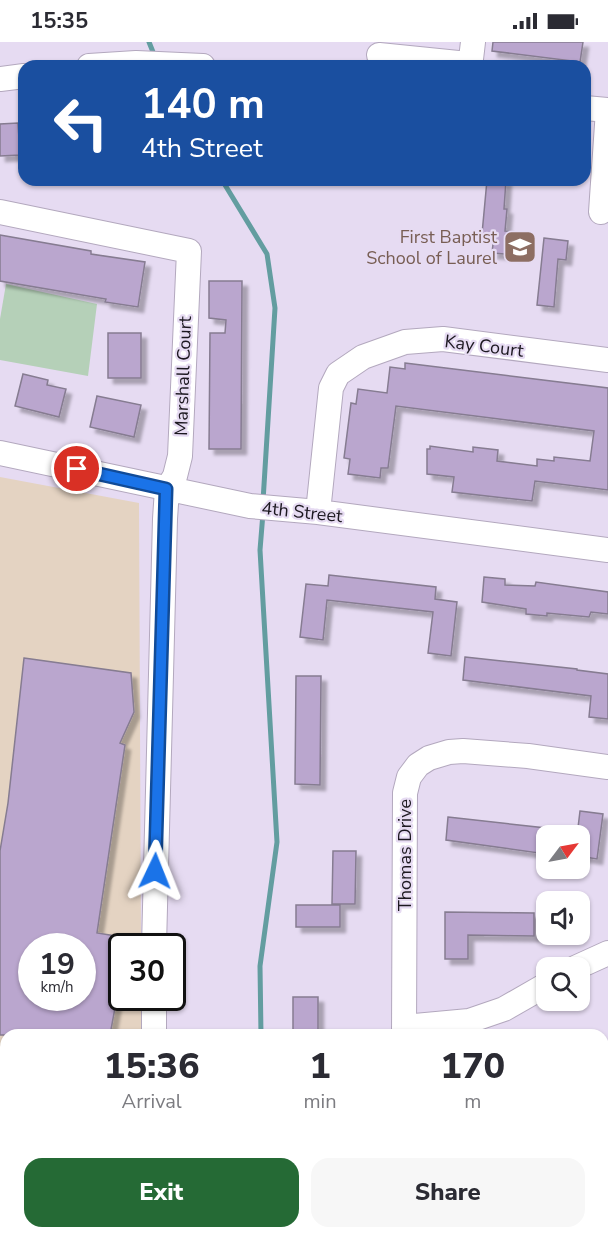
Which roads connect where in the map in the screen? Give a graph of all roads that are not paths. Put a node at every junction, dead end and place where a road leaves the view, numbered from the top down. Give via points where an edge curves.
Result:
1 (473, 42) edge
2 (379, 54) edge
3 (432, 60) edge
4 (470, 60) edge
5 (18, 77) edge
6 (0, 79) edge
7 (591, 109) edge
8 (608, 110) edge
9 (0, 212) edge
10 (601, 212) dead end
11 (608, 360) edge
12 (0, 453) edge
13 (166, 489) junction
14 (318, 512) junction
15 (608, 550) edge
16 (608, 767) edge
17 (154, 933) edge
18 (608, 953) edge
19 (590, 961) edge
20 (536, 991) edge
21 (154, 1011) edge
22 (154, 1029) edge
23 (404, 1029) edge
24 (417, 1029) edge

1 - 4 street
2 - 3 street
5 - 6 street
7 - 8 street
8 - 10 street
9 - 13 street, Marshall Court via 189,251 180,456 175,476
11 - 14 street, Kay Court via 443,339 405,342 363,357 338,374 331,388
12 - 13 street, 4th Street
13 - 14 street, 4th Street via 250,506
13 - 17 street
14 - 15 street, 4th Street
16 - 23 street, Thomas Drive via 463,751 437,755 412,771 405,793
18 - 19 street
20 - 24 street via 504,1009 469,1021
21 - 22 street

